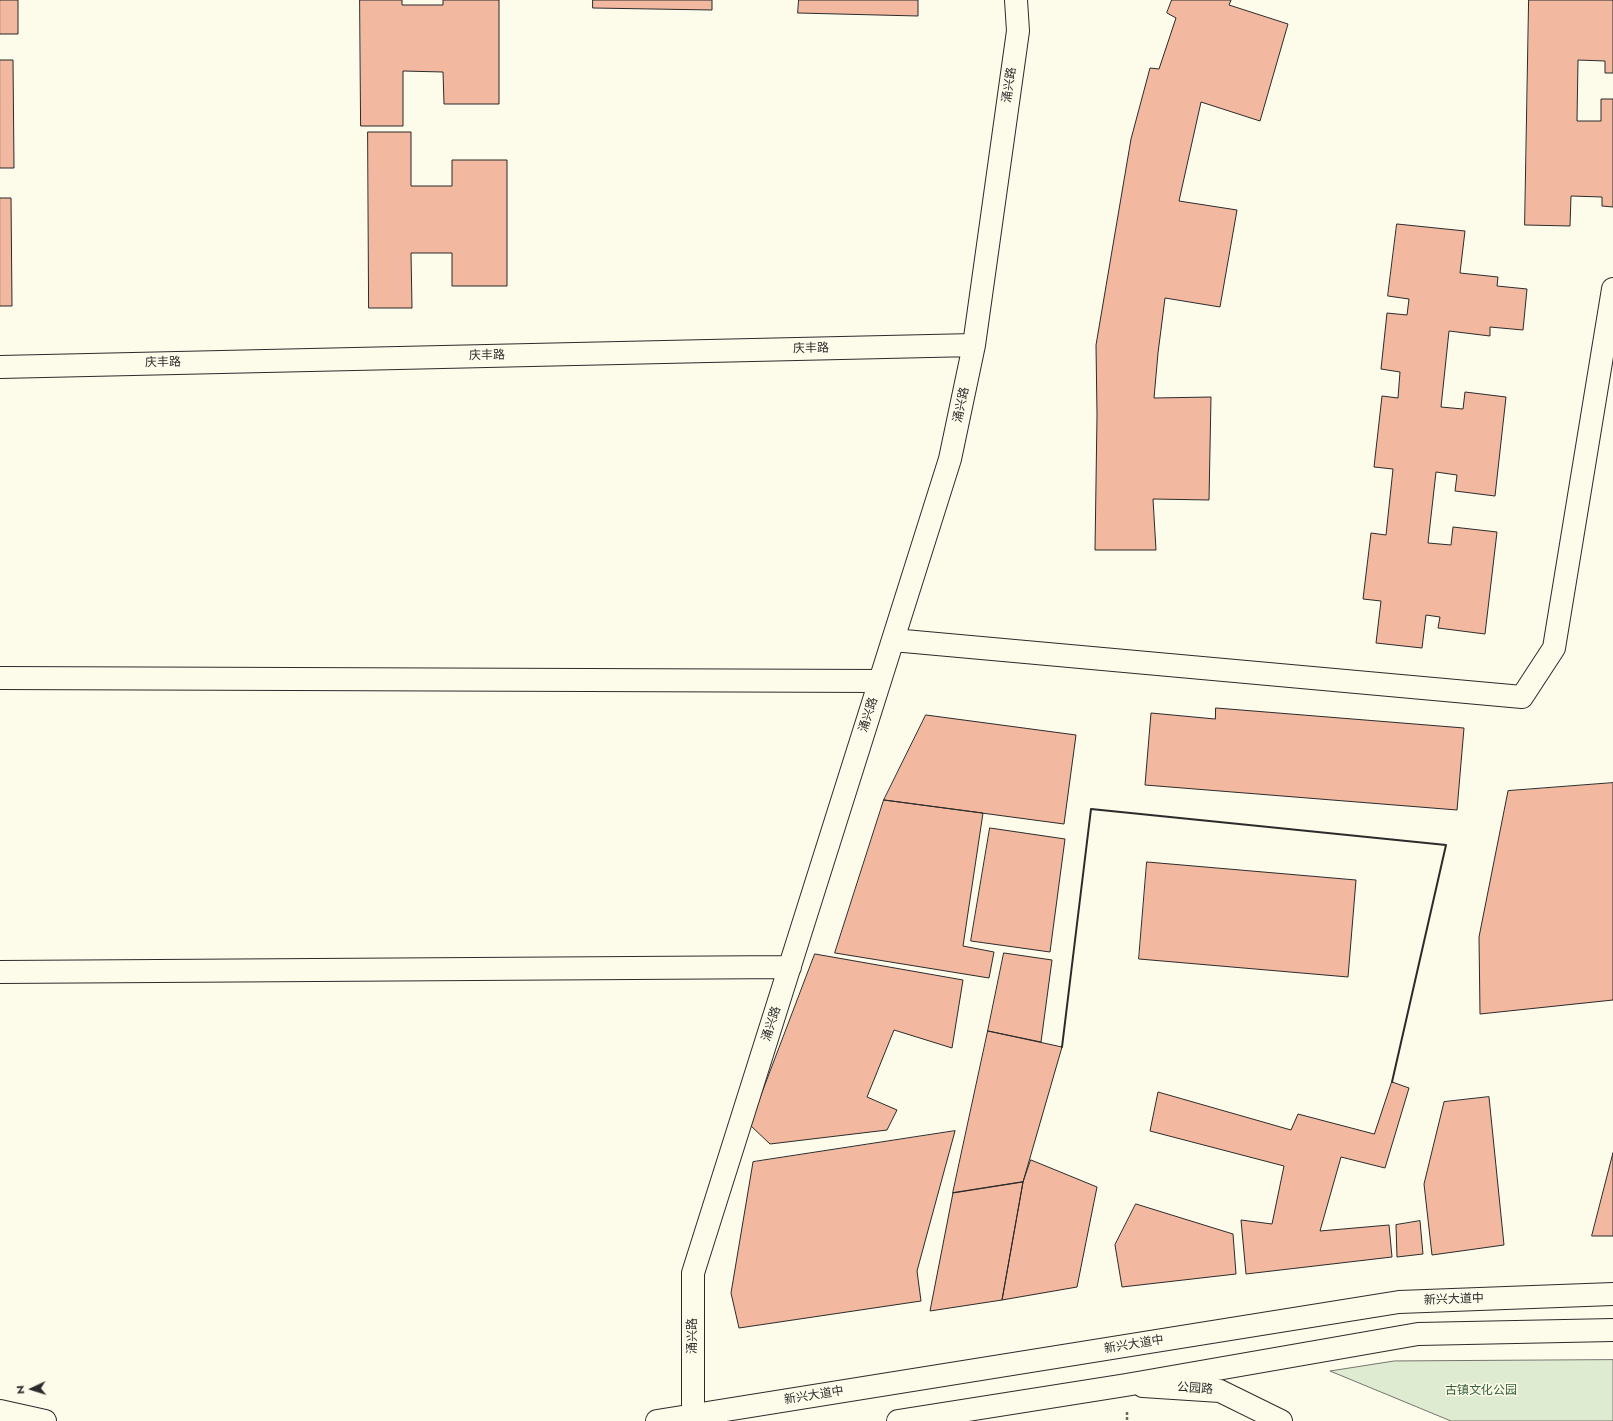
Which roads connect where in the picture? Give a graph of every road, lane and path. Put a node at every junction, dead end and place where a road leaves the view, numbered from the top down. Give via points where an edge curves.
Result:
1 (1016, 0) edge
2 (1613, 289) edge
3 (974, 346) junction
4 (0, 367) edge
5 (893, 640) junction
6 (0, 678) edge
7 (880, 681) junction
8 (790, 967) junction
9 (0, 972) edge
10 (1613, 1294) edge
11 (1613, 1330) edge
12 (1126, 1385) junction
13 (0, 1411) edge
14 (693, 1418) edge
15 (45, 1421) edge
16 (657, 1421) edge
17 (898, 1421) edge
18 (1281, 1421) edge

1 - 3 street, 涌兴路 via 1018,31
2 - 5 street via 1554,648 1522,697
3 - 4 street, 庆丰路
3 - 5 street, 涌兴路 via 950,459
5 - 7 street, 涌兴路
6 - 7 street
7 - 8 street, 涌兴路
8 - 9 street
8 - 14 street, 涌兴路 via 693,1273
10 - 14 street, 新兴大道中 via 1399,1302
11 - 12 street via 1418,1334
12 - 17 street
12 - 18 street, 公园路 via 1220,1391
13 - 15 street
14 - 16 street, 新兴大道中

